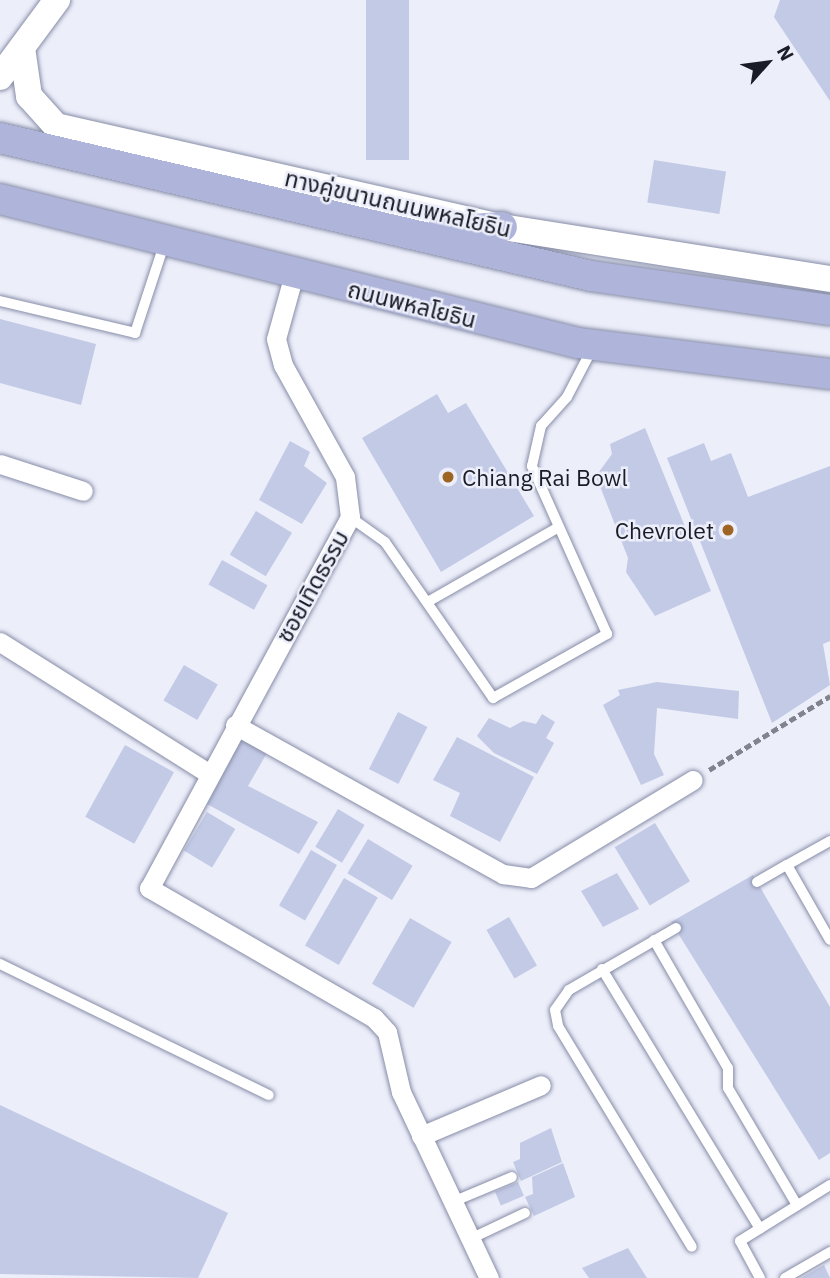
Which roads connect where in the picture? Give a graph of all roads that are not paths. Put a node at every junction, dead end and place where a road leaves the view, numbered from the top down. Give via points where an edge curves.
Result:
1 (57, 0) edge
2 (22, 48) junction
3 (0, 77) edge
4 (0, 138) edge
5 (0, 199) edge
6 (0, 222) edge
7 (502, 228) junction
8 (124, 231) junction
9 (409, 233) junction
10 (166, 241) junction
11 (293, 274) junction
12 (830, 279) edge
13 (0, 301) edge
14 (830, 310) edge
15 (594, 345) junction
16 (830, 374) edge
17 (0, 464) edge
18 (83, 491) dead end
19 (350, 517) junction
20 (556, 528) junction
21 (431, 600) junction
22 (0, 642) edge
23 (234, 725) junction
24 (208, 773) junction
25 (693, 780) road end
26 (830, 841) edge
27 (787, 865) junction
28 (757, 882) dead end
29 (676, 929) dead end
30 (654, 940) junction
31 (830, 940) edge
32 (0, 964) edge
33 (602, 969) junction
34 (541, 1085) dead end
35 (269, 1096) dead end
36 (421, 1136) junction
37 (512, 1177) dead end
38 (830, 1185) edge
39 (450, 1203) junction
40 (797, 1205) junction
41 (525, 1213) dead end
42 (760, 1229) junction
43 (468, 1240) junction
44 (692, 1247) dead end
45 (830, 1252) edge
46 (489, 1278) edge
47 (760, 1278) edge
48 (785, 1278) edge

1 - 2 main road
2 - 3 main road
2 - 7 main road, ทางคู่ขนานถนนพหลโยธิน via 29,96 56,126
4 - 9 main road
5 - 8 main road, ถนนพหลโยธิน
6 - 8 main road
7 - 9 main road
7 - 12 main road, ทางคู่ขนานถนนพหลโยธิน
8 - 10 main road, ถนนพหลโยธิน
9 - 14 main road via 591,276
10 - 11 main road, ถนนพหลโยธิน
10 - 13 lane via 135,332
11 - 15 main road, ถนนพหลโยธิน
11 - 19 street, ซอยเทิดธรรม via 276,339 279,352 345,477
15 - 16 main road, ถนนพหลโยธิน
15 - 20 lane via 567,397 541,426 532,466
17 - 18 street
19 - 21 lane via 385,542
19 - 23 street, ซอยเทิดธรรม
20 - 21 lane
20 - 21 lane via 607,634 493,698
22 - 24 street
23 - 24 street, ซอยเทิดธรรม
23 - 25 street via 503,874 530,878
24 - 36 street, ซอยเทิดธรรม via 149,888 374,1018 387,1032 399,1085
26 - 27 lane
27 - 28 lane
27 - 31 lane
29 - 30 lane
30 - 33 lane
30 - 40 lane via 728,1068 728,1088
32 - 35 lane
33 - 42 lane
33 - 44 lane via 559,999 558,1026
34 - 36 street
36 - 39 street
37 - 39 lane
38 - 40 lane
39 - 43 street
40 - 42 lane
41 - 43 lane
42 - 47 lane via 740,1241
43 - 46 street
45 - 48 lane

